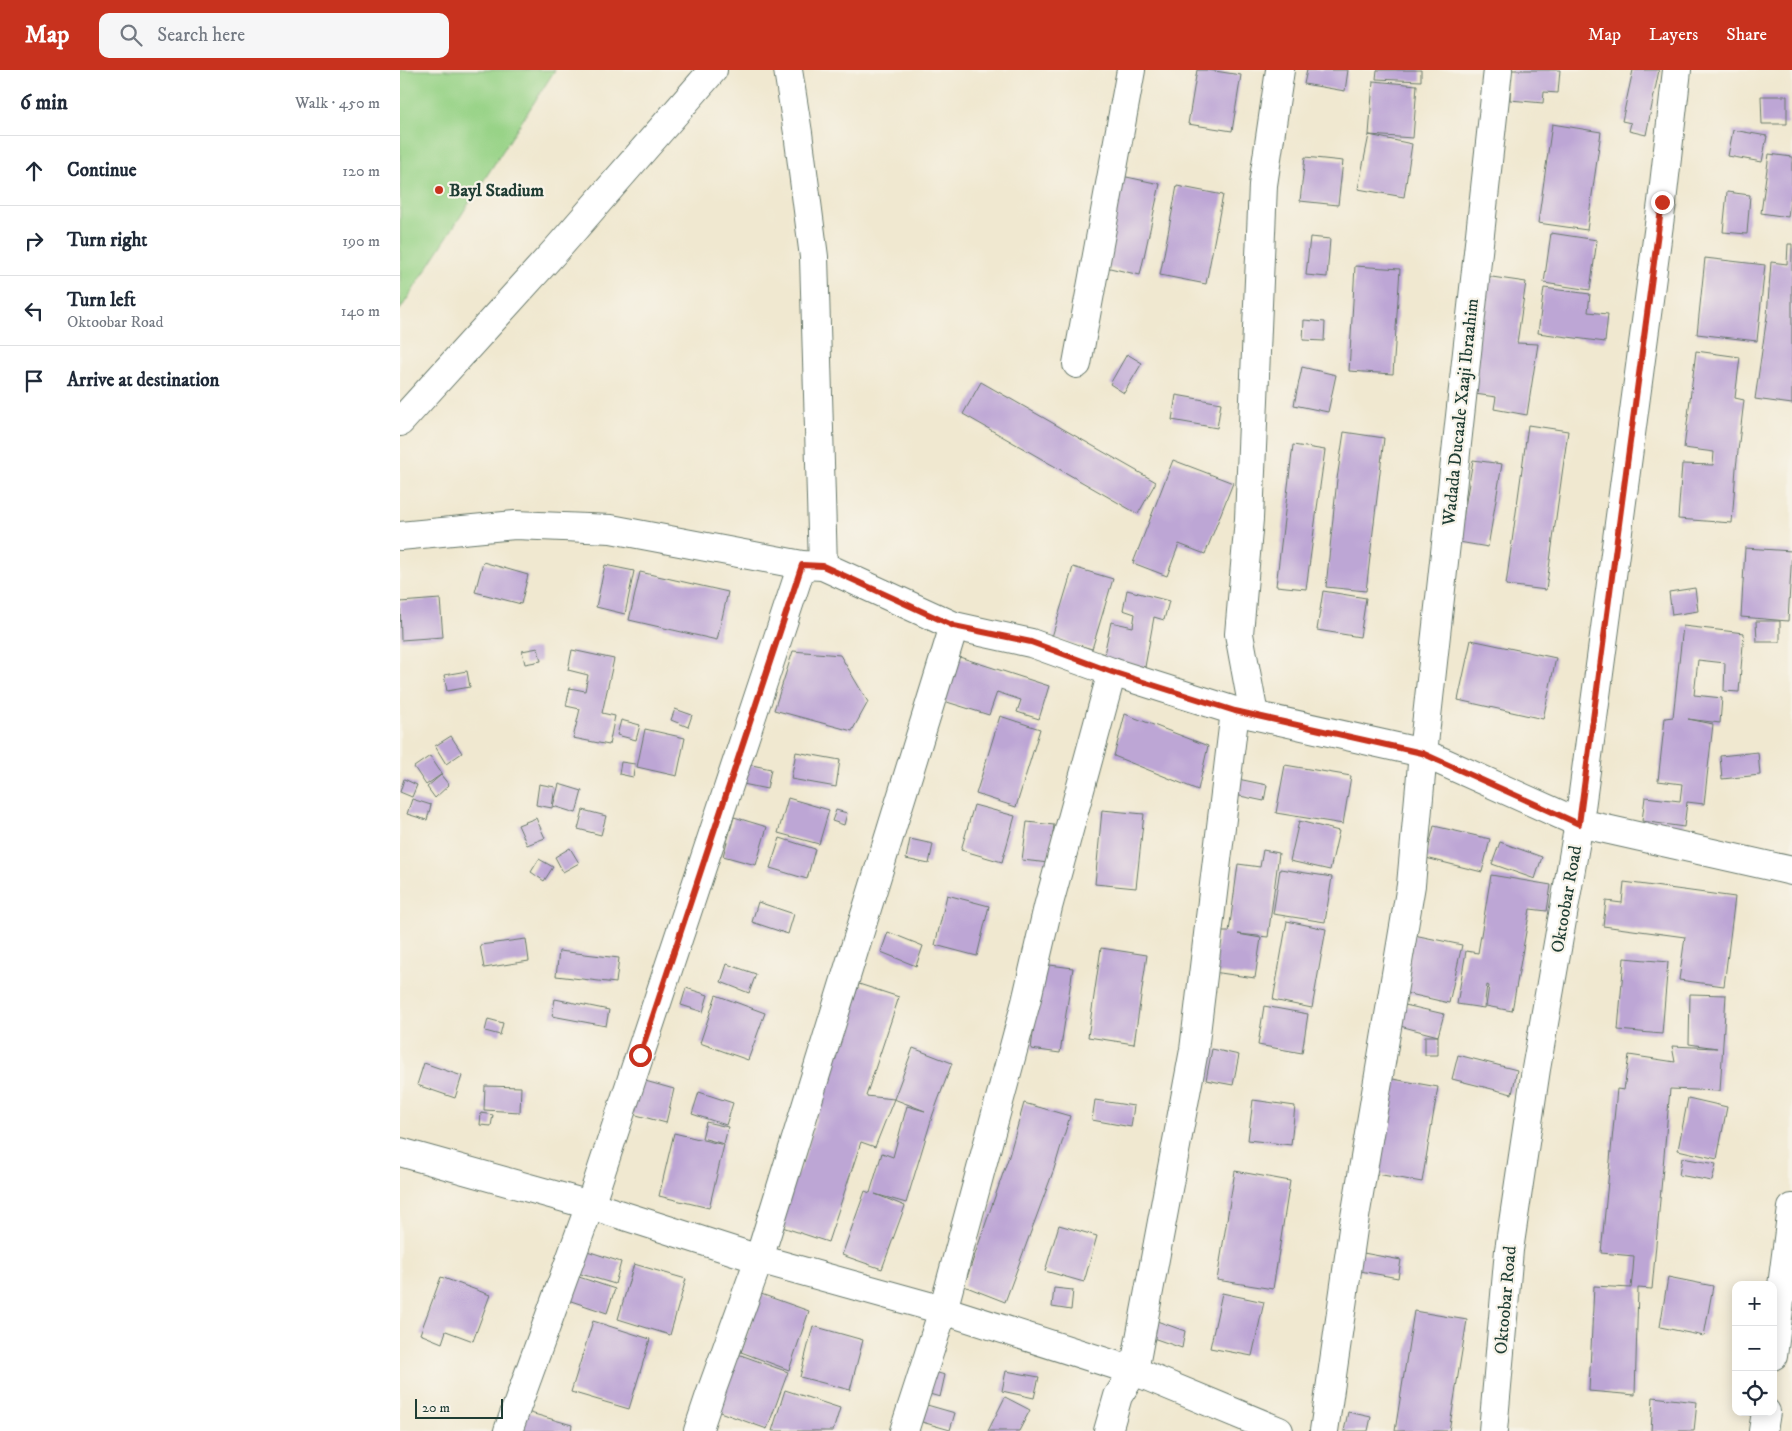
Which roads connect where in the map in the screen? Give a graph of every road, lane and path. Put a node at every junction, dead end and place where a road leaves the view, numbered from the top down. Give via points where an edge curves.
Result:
1 (713, 70) edge
2 (788, 70) edge
3 (1131, 70) edge
4 (1280, 70) edge
5 (1498, 70) edge
6 (1677, 70) edge
7 (1077, 364) dead end
8 (400, 422) edge
9 (400, 536) edge
10 (812, 566) junction
11 (954, 626) junction
12 (1112, 672) junction
13 (1244, 713) junction
14 (1422, 753) junction
15 (1579, 824) junction
16 (1792, 871) edge
17 (400, 1152) edge
18 (590, 1205) junction
19 (1792, 1208) edge
20 (759, 1259) junction
21 (943, 1310) junction
22 (1777, 1326) edge
23 (1134, 1371) junction
24 (1765, 1416) edge
25 (508, 1431) edge
26 (698, 1431) edge
27 (904, 1431) edge
28 (1108, 1431) edge
29 (1279, 1431) edge
30 (1324, 1431) edge
31 (1493, 1431) edge
32 (1763, 1431) edge

1 - 8 street
2 - 10 street via 814,257
3 - 7 street
4 - 13 street via 1263,184 1250,519 1239,634
5 - 14 street, Wadada Ducaale Xaaji Ibraahim
6 - 15 street, Oktoobar Road
9 - 10 street via 515,525 610,528
10 - 11 street
10 - 18 street
11 - 12 street via 1031,642
11 - 20 street
12 - 13 street
12 - 21 street
13 - 14 street
13 - 23 street via 1194,1050
14 - 15 street
14 - 30 street, Wadada Ducaale Xaaji Ibraahim via 1410,885 1353,1229
15 - 16 street
15 - 31 street, Oktoobar Road via 1536,1070 1509,1250
17 - 18 street
18 - 20 street
18 - 25 street
19 - 22 street
20 - 21 street
20 - 26 street
21 - 23 street
21 - 27 street
23 - 28 street via 1118,1396
23 - 29 street
24 - 32 street

